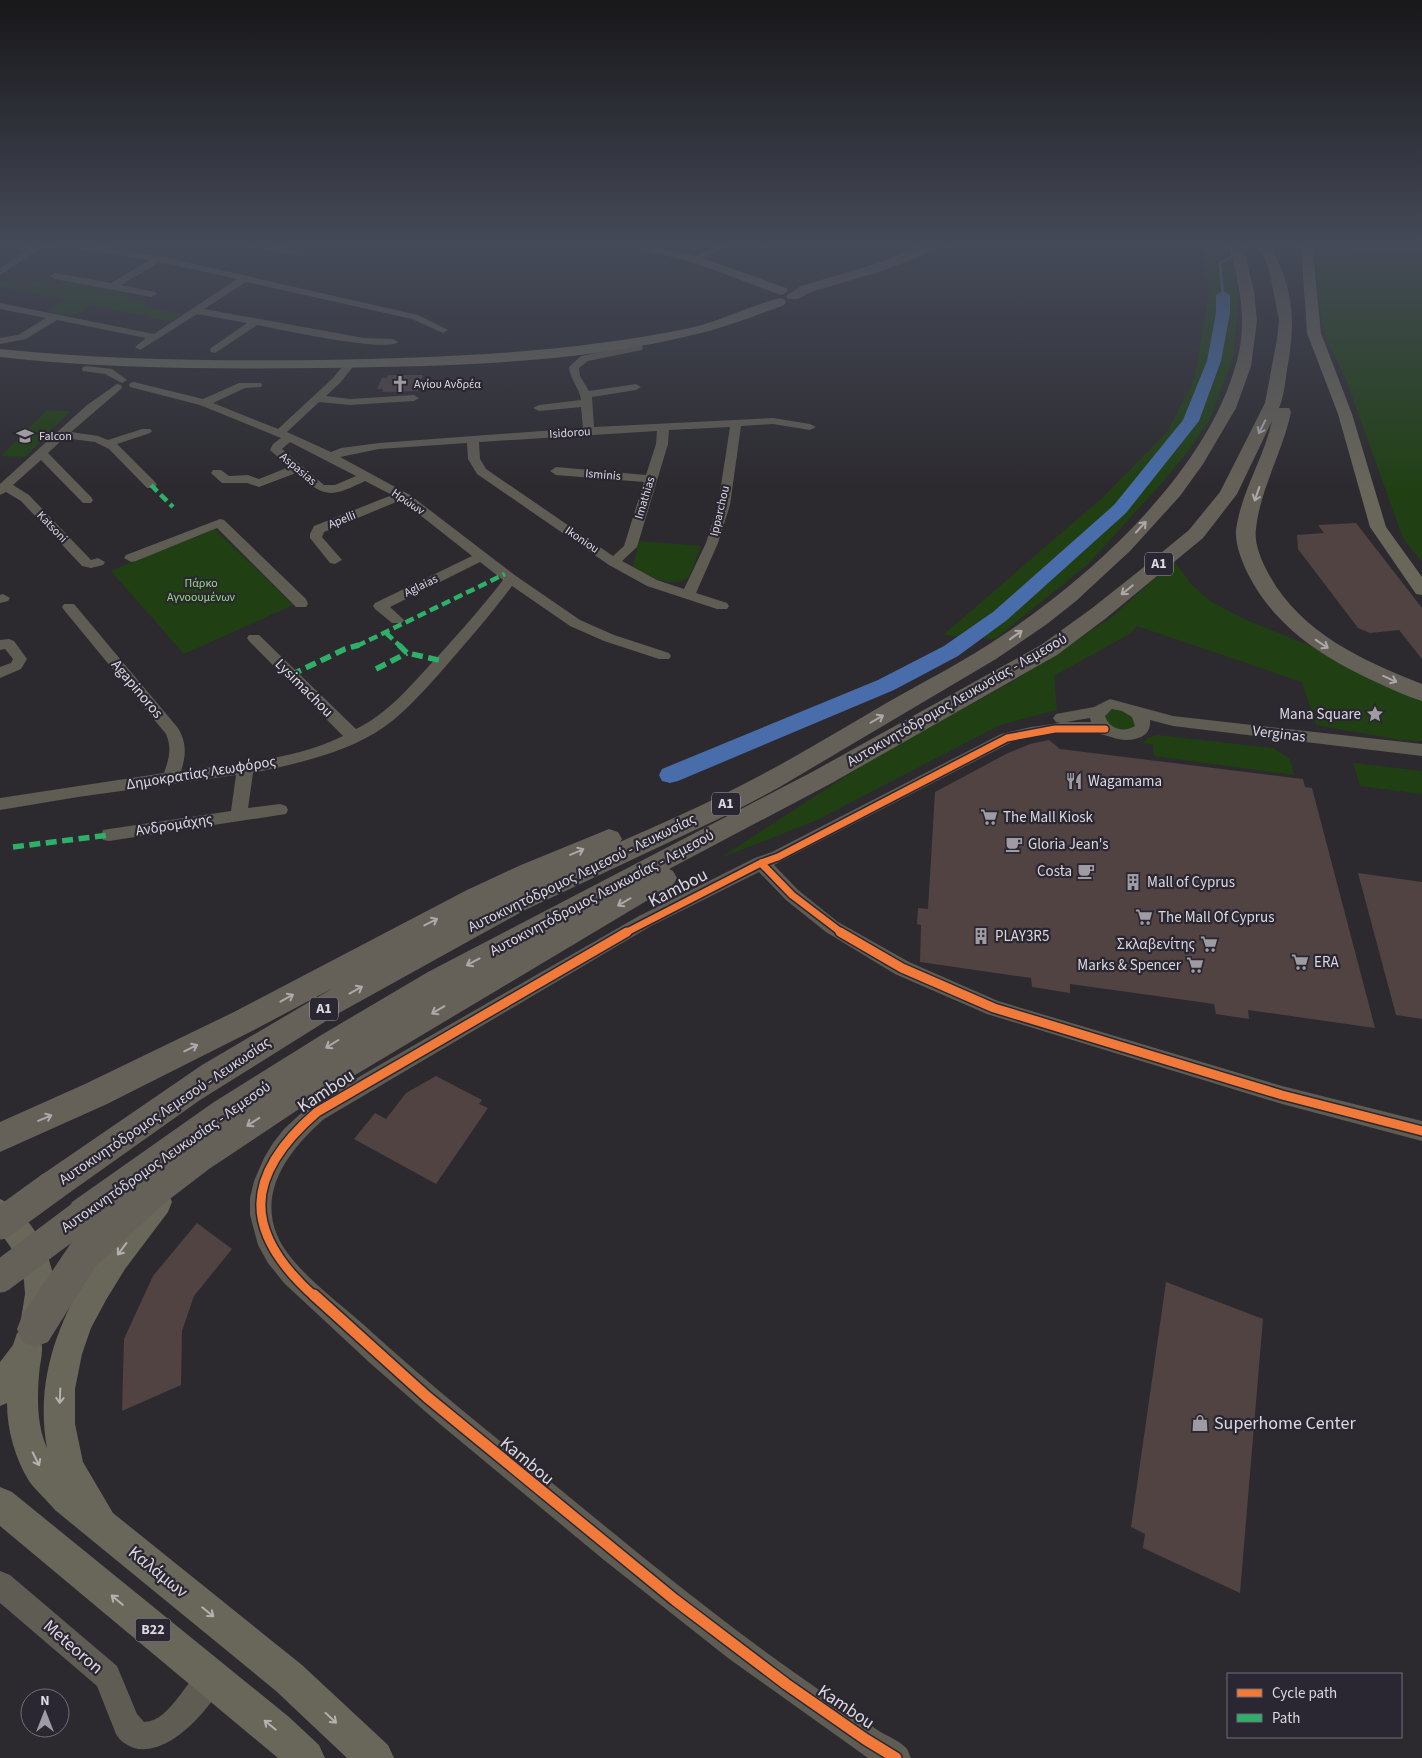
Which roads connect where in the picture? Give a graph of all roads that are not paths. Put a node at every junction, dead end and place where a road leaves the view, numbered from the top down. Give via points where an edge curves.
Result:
1 (42, 325) edge
2 (95, 325) edge
3 (173, 325) edge
4 (250, 325) edge
5 (278, 325) edge
6 (432, 325) edge
7 (695, 325) edge
8 (714, 325) edge
9 (1250, 325) edge
10 (1286, 325) edge
11 (1313, 325) edge
12 (443, 330) dead end
13 (155, 337) junction
14 (650, 339) junction
15 (0, 341) edge
16 (393, 342) dead end
17 (140, 347) dead end
18 (638, 348) dead end
19 (215, 350) dead end
20 (0, 353) edge
21 (1325, 362) junction
22 (317, 364) junction
23 (350, 364) junction
24 (379, 364) junction
25 (87, 368) dead end
26 (338, 378) junction
27 (1278, 382) junction
28 (119, 383) junction
29 (257, 385) dead end
30 (636, 387) dead end
31 (414, 398) dead end
32 (318, 399) junction
33 (586, 399) junction
34 (204, 403) junction
35 (539, 408) dead end
36 (736, 424) junction
37 (810, 427) dead end
38 (663, 428) junction
39 (146, 431) dead end
40 (589, 431) junction
41 (62, 434) junction
42 (285, 435) junction
43 (473, 440) junction
44 (108, 444) junction
45 (41, 453) junction
46 (331, 457) junction
47 (298, 468) junction
48 (556, 471) dead end
49 (218, 473) dead end
50 (365, 476) junction
51 (651, 479) junction
52 (151, 485) dead end
53 (3, 489) edge
54 (401, 496) junction
55 (87, 500) dead end
56 (482, 556) junction
57 (132, 558) dead end
58 (335, 560) dead end
59 (98, 562) dead end
60 (614, 562) junction
61 (511, 579) junction
62 (1422, 580) edge
63 (1422, 590) edge
64 (689, 594) junction
65 (301, 604) dead end
66 (722, 606) dead end
67 (69, 608) dead end
68 (397, 620) dead end
69 (254, 638) dead end
70 (0, 645) edge
71 (664, 656) dead end
72 (0, 673) edge
73 (1422, 693) edge
74 (1098, 712) junction
75 (1137, 712) junction
76 (1104, 729) junction
77 (1142, 729) junction
78 (354, 737) junction
79 (835, 744) junction
80 (1422, 750) edge
81 (1422, 759) edge
82 (245, 769) junction
83 (170, 778) junction
84 (821, 778) junction
85 (0, 804) edge
86 (280, 810) dead end
87 (239, 815) junction
88 (108, 835) dead end
89 (761, 863) junction
90 (1422, 1131) edge
91 (0, 1137) edge
92 (198, 1158) junction
93 (0, 1213) edge
94 (0, 1224) edge
95 (0, 1276) edge
96 (32, 1336) junction
97 (0, 1390) edge
98 (0, 1504) edge
99 (102, 1526) junction
100 (0, 1585) edge
101 (211, 1678) junction
102 (306, 1758) edge
103 (375, 1758) edge
104 (896, 1758) edge

1 - 15 street via 17,340
2 - 13 street
3 - 13 street
4 - 19 street
5 - 16 street via 364,341
6 - 12 street
7 - 14 main road
8 - 14 main road
79 -> 9 highway, Αυτοκινητόδρομος Λεμεσού - Λευκωσίας / A1 via 1014,637 1116,555 1200,457 1228,409 1238,386
10 - 27 highway, Αυτοκινητόδρομος Λευκωσίας - Λεμεσού / A1
11 - 21 main road
13 - 17 street
14 - 24 main road via 515,358
18 - 33 street via 597,354 578,362 574,367 575,376
20 - 22 main road via 143,365
21 - 62 main road via 1334,374 1358,431 1385,520
21 - 63 main road via 1345,414 1378,527
22 - 23 main road
22 - 26 main road via 333,369
23 - 24 main road
23 - 26 street
24 - 26 main road
25 - 28 street via 108,371
26 - 32 street
27 -> 73 highway via 1284,407 1281,422 1246,525 1247,546 1256,572 1276,604 1307,633 1347,658
27 -> 84 highway, Αυτοκινητόδρομος Λευκωσίας - Λεμεσού / A1 via 1266,420 1228,494 1196,534 1049,650
28 - 34 street, Ηρώων via 134,379 134,385
28 - 41 street
29 - 34 street via 243,385
30 - 33 street
31 - 32 street via 350,402
32 - 42 street
33 - 35 street
33 - 40 street
34 - 42 street, Ηρώων
36 - 37 street, Isidorou via 773,420
36 - 38 street, Isidorou
36 - 64 street, Ipparchou via 724,505 712,543
38 - 40 street, Isidorou
38 - 51 street, Imathias via 662,444
39 - 44 street
40 - 43 street, Isidorou
41 - 44 street via 98,439
41 - 45 street
42 - 46 street, Ηρώων
42 - 47 street, Aspasias via 276,450
43 - 46 street, Isidorou via 360,448
43 - 60 street, Ikoniou via 474,459 481,471
44 - 52 street
45 - 53 street
45 - 55 street
46 - 50 street, Ηρώων
47 - 49 street via 259,483 248,478 226,480
47 - 50 street, Aspasias via 326,490
48 - 51 street, Isminis
50 - 54 street, Ηρώων
51 - 60 street, Imathias via 630,547
53 - 59 street, Katsoni via 25,498 87,563
54 - 56 street, Ηρώων
54 - 58 street, Apelli via 319,529 316,538
56 - 61 street, Ηρώων
56 - 68 street, Aglaias via 380,606
57 - 65 street via 220,523
60 - 64 street, Ikoniou via 652,583
61 - 71 street, Ηρώων via 575,623
61 - 78 street, Δημοκρατίας Λεωφόρος via 478,623 408,700
64 - 66 street, Ikoniou
67 - 83 street, Agapinoros via 173,732 179,745
69 - 78 street, Lysimachou
70 - 72 street via 8,644 20,659 16,666
74 - 75 street via 1110,704 1129,707
74 - 76 street via 1099,723
74 - 89 street, Kambou via 1020,727 993,739 777,850
75 - 77 street via 1142,718
75 - 80 street, Verginas via 1173,720
76 - 77 street via 1132,735
76 - 89 street, Kambou via 1067,727 1007,738
77 - 81 street, Verginas via 1162,728
78 - 82 street, Δημοκρατίας Λεωφόρος via 323,750
91 -> 79 highway via 244,1022 530,872 719,796
94 -> 79 highway, Αυτοκινητόδρομος Λεμεσού - Λευκωσίας / A1, bridge via 235,1061 333,1003 489,916 720,807
82 - 83 street, Δημοκρατίας Λεωφόρος
82 - 87 street
83 - 85 street, Δημοκρατίας Λεωφόρος
84 -> 92 highway via 741,832 294,1095
84 -> 95 highway, Αυτοκινητόδρομος Λευκωσίας - Λεμεσού / A1, bridge via 438,980 225,1112
86 - 87 street, Ανδρομάχης
87 - 88 street, Ανδρομάχης
89 - 90 street via 792,895 832,927 902,968 994,1008 1282,1095
89 - 104 street, Kambou via 645,921 317,1112 291,1135 270,1166 262,1198 264,1231 282,1264 380,1357 560,1508 766,1671
92 - 96 highway via 150,1194 83,1255
92 -> 99 main road via 157,1203 101,1278 77,1323 64,1360 59,1418 66,1461
93 - 96 main road, Καλάμων via 22,1238 35,1268 40,1290
96 - 97 main road
96 -> 99 main road, Καλάμων via 22,1376 21,1396 29,1446 41,1469 54,1484
101 -> 98 main road, B22
99 -> 103 main road, Καλάμων via 289,1678
100 - 101 street, Meteoron via 107,1676 131,1730 143,1740 152,1740 177,1725
102 -> 101 main road, B22

